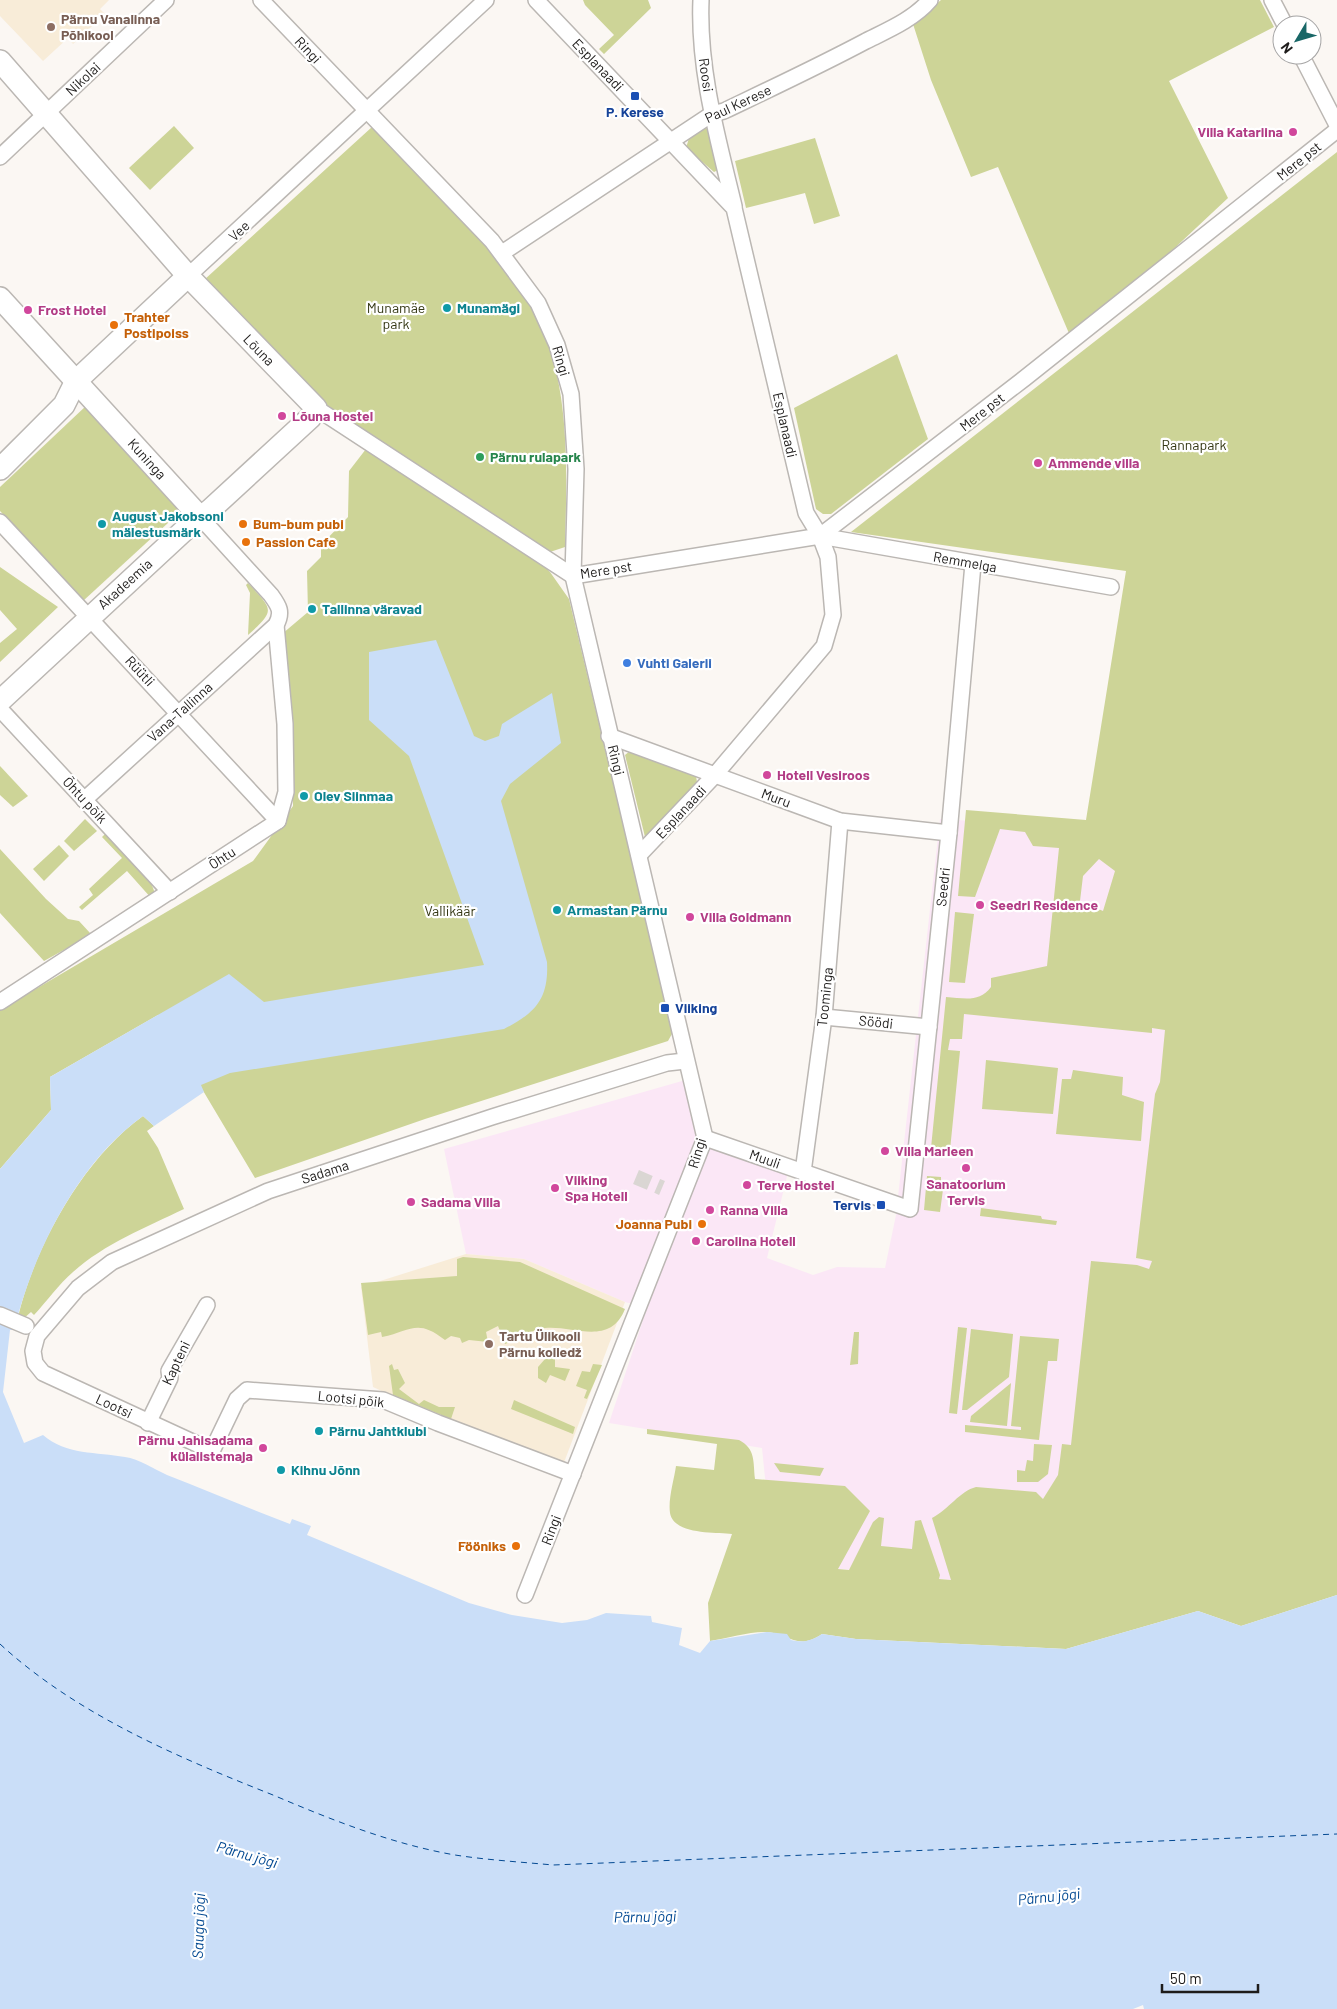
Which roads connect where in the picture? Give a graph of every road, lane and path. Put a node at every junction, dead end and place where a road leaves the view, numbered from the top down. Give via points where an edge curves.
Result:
1 (166, 0) edge
2 (261, 0) edge
3 (486, 0) edge
4 (536, 0) edge
5 (701, 0) edge
6 (930, 0) edge
7 (1272, 0) edge
8 (1280, 15) edge
9 (0, 61) edge
10 (1305, 65) edge
11 (367, 112) junction
12 (47, 114) junction
13 (712, 114) junction
14 (1337, 125) edge
15 (1337, 130) edge
16 (671, 140) junction
17 (0, 157) edge
18 (734, 208) junction
19 (502, 253) junction
20 (188, 276) junction
21 (0, 298) edge
22 (76, 381) junction
23 (316, 408) junction
24 (0, 469) edge
25 (200, 517) junction
26 (0, 522) edge
27 (820, 536) junction
28 (973, 564) junction
29 (573, 576) junction
30 (1111, 587) dead end
31 (89, 617) junction
32 (276, 624) junction
33 (0, 701) edge
34 (0, 709) edge
35 (179, 714) junction
36 (610, 736) junction
37 (714, 776) junction
38 (84, 800) junction
39 (278, 821) junction
40 (840, 821) junction
41 (949, 833) junction
42 (639, 855) junction
43 (170, 892) junction
44 (0, 1002) edge
45 (824, 1017) junction
46 (929, 1027) junction
47 (686, 1060) junction
48 (705, 1138) junction
49 (803, 1172) junction
50 (910, 1209) joint
51 (207, 1305) dead end
52 (0, 1315) edge
53 (26, 1326) dead end
54 (43, 1373) joint
55 (148, 1423) junction
56 (212, 1452) joint
57 (573, 1474) junction
58 (526, 1595) dead end

1 - 12 street, Nikolai
2 - 11 street, Ringi
3 - 11 street, Vee
4 - 16 street, Esplanaadi
5 - 13 street, Roosi via 703,51
6 - 13 street, Paul Kerese via 892,28 839,56
7 - 8 street
9 - 12 street, Lõuna
10 - 14 street
11 - 19 street, Ringi
11 - 20 street, Vee
12 - 17 street, Nikolai
12 - 20 street, Lõuna
13 - 16 street, Paul Kerese
13 - 18 street, Roosi
15 - 27 street, Mere pst via 1018,384
16 - 18 street, Esplanaadi
16 - 19 street, Paul Kerese
18 - 27 street, Esplanaadi via 806,513
19 - 29 street, Ringi via 538,303 557,345 571,394 576,469
20 - 22 street, Vee
20 - 23 street, Lõuna
21 - 22 street, Kuninga
22 - 24 street, Vee via 64,405
22 - 25 street, Kuninga
23 - 25 street, Akadeemia via 310,418
23 - 29 street, Lõuna
25 - 31 street, Akadeemia
25 - 32 street, Kuninga via 280,607 281,616
26 - 31 street, Rüütli
27 - 28 street, Remmelga
27 - 29 street, Mere pst
27 - 37 street, Esplanaadi via 828,557 833,615 824,646
28 - 30 street, Remmelga
28 - 41 street, Seedri
29 - 36 street, Ringi
31 - 33 street, Akadeemia
31 - 35 street, Rüütli
32 - 35 street, Vana-Tallinna
32 - 39 street via 285,724 286,792
34 - 38 street, Õhtu põik
35 - 38 street, Vana-Tallinna
35 - 39 street, Rüütli
36 - 37 street, Muru
36 - 42 street, Ringi
37 - 40 street, Muru
37 - 42 street, Esplanaadi
38 - 43 street, Õhtu põik
39 - 43 street, Õhtu
40 - 41 street, Muru
40 - 45 street, Toominga
41 - 46 street, Seedri
42 - 47 street, Ringi
43 - 44 street, Õhtu
45 - 46 street, Söödi
45 - 49 street, Toominga
46 - 50 street, Seedri
47 - 48 street, Ringi
47 - 54 street, Sadama via 492,1117 268,1191 112,1262 78,1288 37,1336 33,1351
48 - 49 street, Muuli
48 - 57 street, Ringi
49 - 50 street, Muuli
51 - 55 street, Kapteni via 170,1372
52 - 53 street
54 - 55 street, Lootsi
55 - 56 street, Lootsi
56 - 57 street, Lootsi põik via 236,1399 246,1390 383,1400
57 - 58 street, Ringi

